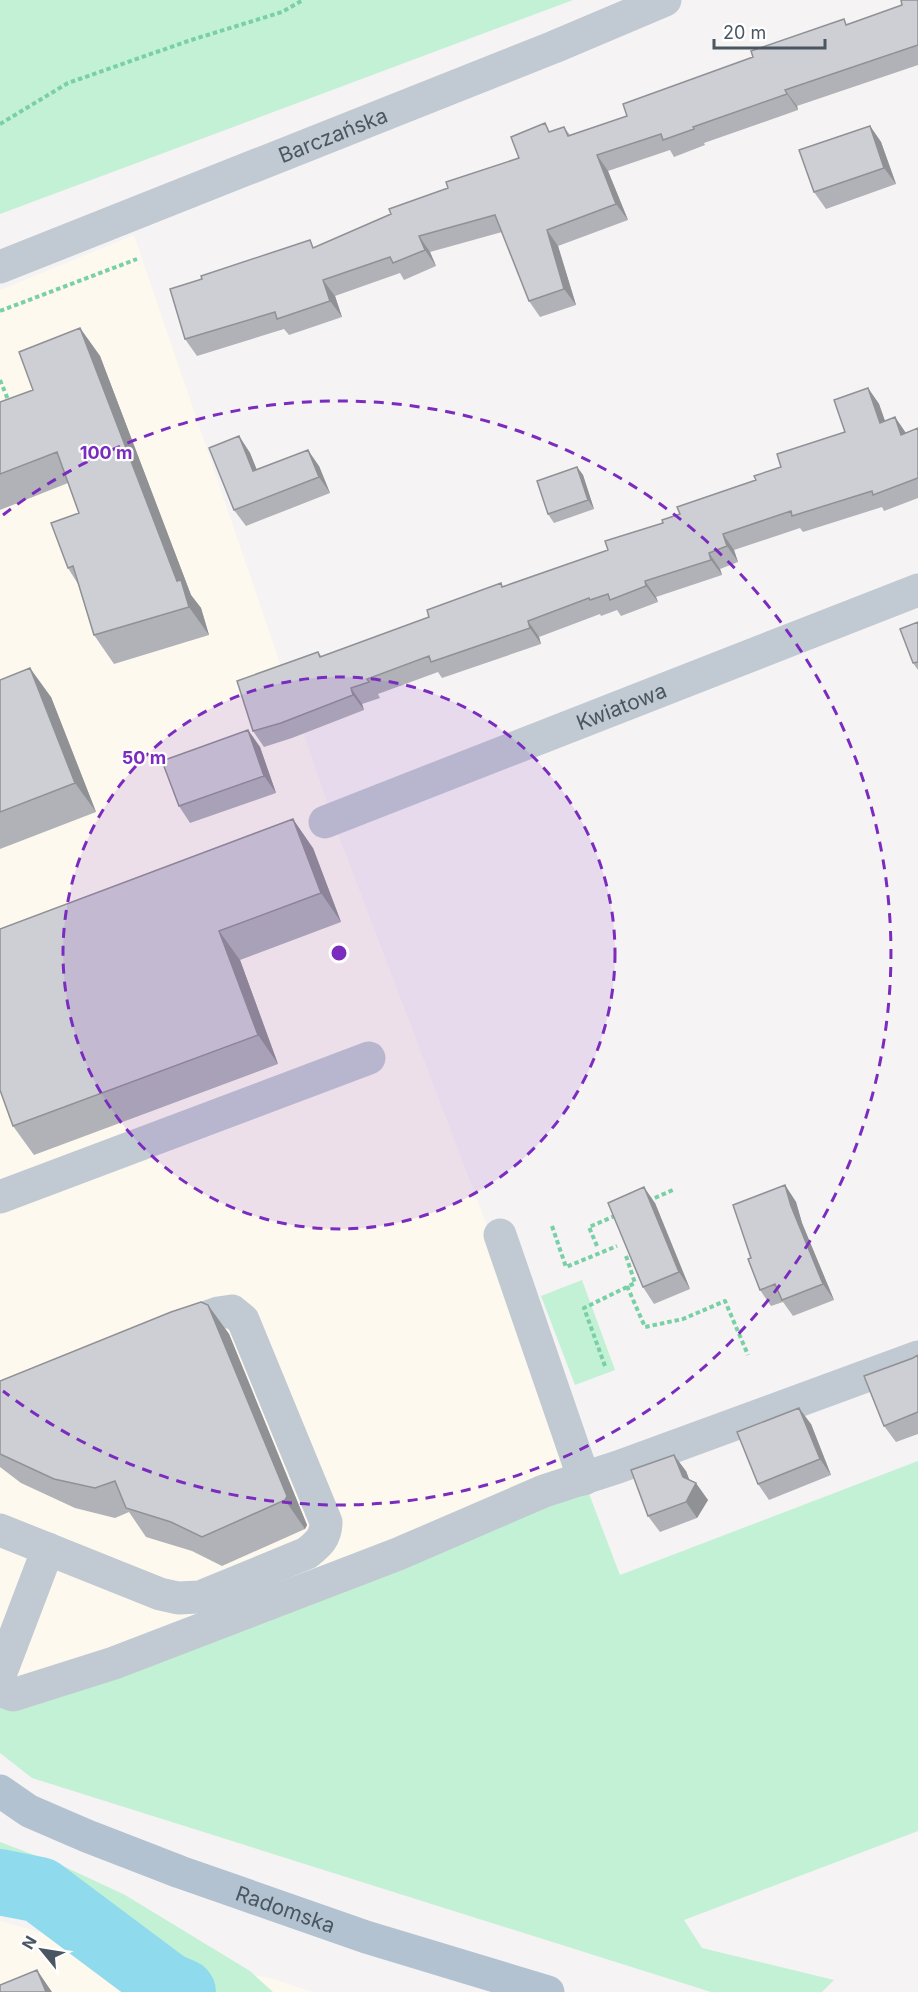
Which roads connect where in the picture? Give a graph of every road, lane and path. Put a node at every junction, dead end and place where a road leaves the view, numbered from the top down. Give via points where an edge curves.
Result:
1 (303, 0) edge
2 (665, 0) edge
3 (0, 124) edge
4 (137, 259) dead end
5 (0, 267) edge
6 (0, 311) edge
7 (0, 381) edge
8 (13, 411) edge
9 (918, 590) edge
10 (325, 822) dead end
11 (369, 1058) dead end
12 (675, 1189) dead end
13 (0, 1197) edge
14 (643, 1203) edge
15 (621, 1213) edge
16 (552, 1227) dead end
17 (500, 1235) dead end
18 (597, 1246) dead end
19 (617, 1246) edge
20 (626, 1256) edge
21 (627, 1286) junction
22 (141, 1341) edge
23 (748, 1355) dead end
24 (918, 1357) edge
25 (605, 1366) dead end
26 (584, 1479) junction
27 (0, 1530) edge
28 (48, 1549) junction
29 (0, 1675) edge
30 (0, 1690) edge
31 (0, 1791) edge
32 (15, 1808) edge
33 (548, 1992) edge

1 - 3 path via 282,12 68,83
2 - 5 street, Barczańska
4 - 6 path
7 - 8 path
9 - 10 street, Kwiatowa
11 - 13 street
12 - 14 path
15 - 18 path via 589,1227
16 - 19 path via 566,1267
17 - 26 street
20 - 21 path via 635,1283
21 - 23 path via 645,1327 683,1320 725,1301
21 - 25 path via 584,1308
22 - 28 street via 218,1313 232,1311 243,1320 326,1522 325,1534 307,1553 200,1597 160,1594
24 - 26 street
26 - 30 street via 544,1491 398,1554 114,1663 14,1695
27 - 28 street
28 - 29 street
31 - 32 main road, Radomska
32 - 33 main road, Radomska via 366,1937

